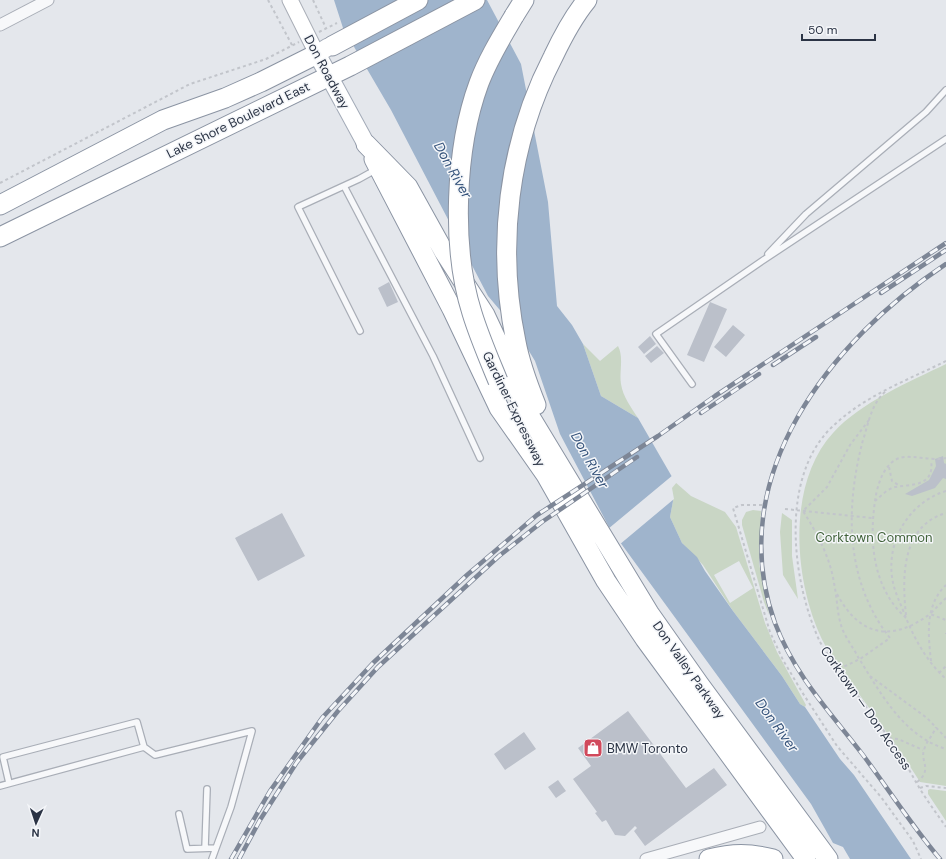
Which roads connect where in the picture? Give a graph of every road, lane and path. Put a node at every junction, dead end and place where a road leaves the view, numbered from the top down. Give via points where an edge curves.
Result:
1 (48, 0) edge
2 (268, 0) edge
3 (290, 0) edge
4 (313, 0) edge
5 (418, 0) edge
6 (475, 0) edge
7 (524, 0) edge
8 (587, 0) edge
9 (337, 22) dead end
10 (0, 25) edge
11 (324, 50) junction
12 (328, 76) junction
13 (946, 90) edge
14 (946, 138) edge
15 (366, 144) junction
16 (378, 167) junction
17 (0, 183) edge
18 (344, 186) junction
19 (1, 203) edge
20 (0, 237) edge
21 (762, 261) junction
22 (360, 331) dead end
23 (946, 362) edge
24 (692, 384) dead end
25 (887, 390) junction
26 (869, 420) junction
27 (480, 458) dead end
28 (946, 458) edge
29 (932, 460) junction
30 (889, 466) junction
31 (555, 473) junction
32 (901, 487) junction
33 (946, 491) edge
34 (874, 501) junction
35 (762, 505) dead end
36 (785, 509) dead end
37 (798, 510) junction
38 (803, 511) junction
39 (946, 513) edge
40 (851, 516) junction
41 (872, 518) junction
42 (885, 532) dead end
43 (896, 541) junction
44 (946, 585) edge
45 (836, 592) junction
46 (946, 598) edge
47 (930, 614) junction
48 (907, 619) junction
49 (946, 620) edge
50 (910, 628) junction
51 (885, 632) junction
52 (860, 659) junction
53 (932, 662) junction
54 (946, 666) edge
55 (839, 669) junction
56 (939, 673) junction
57 (869, 675) junction
58 (946, 679) edge
59 (936, 727) junction
60 (889, 738) junction
61 (946, 738) edge
62 (929, 741) junction
63 (144, 747) junction
64 (946, 749) edge
65 (923, 750) junction
66 (917, 782) junction
67 (9, 783) junction
68 (0, 786) edge
69 (919, 788) junction
70 (946, 788) edge
71 (207, 789) dead end
72 (180, 814) dead end
73 (760, 827) dead end
74 (946, 827) edge
75 (205, 848) junction
76 (216, 848) junction
77 (212, 859) edge
78 (646, 859) edge
79 (709, 859) edge
80 (773, 859) edge
81 (806, 859) edge
82 (828, 859) edge
83 (921, 859) edge

1 - 10 street
2 - 17 path via 292,45 266,59 190,84
3 - 11 street, Don Roadway
4 - 9 path via 326,28
5 - 11 highway, Lake Shore Boulevard East
6 - 12 highway, Lake Shore Boulevard East
7 - 31 highway, Gardiner Expressway, bridge via 495,47 479,84 467,127 460,169 458,221 472,312 498,381
8 - 31 highway via 568,29 531,104 515,159 507,221 510,304 516,343 541,419
11 - 12 main road, Don Roadway
11 - 19 highway, Lake Shore Boulevard East via 262,82 163,120
12 - 15 main road, Don Roadway
12 - 20 highway, Lake Shore Boulevard East
13 - 21 lane via 926,112 806,214
14 - 21 lane
15 - 16 highway
15 - 31 highway via 408,187 443,250 485,315
16 - 18 lane
16 - 31 highway via 499,408
18 - 22 lane via 298,207
18 - 27 lane via 433,356
21 - 24 lane via 656,334
23 - 25 path, Corktown — Don Access
25 - 26 path via 875,402
25 - 37 path, Corktown — Don Access via 870,398 822,437 801,481
26 - 38 path via 850,445 827,487
26 - 40 path via 859,456
28 - 29 path
29 - 30 path via 904,457
29 - 32 path via 932,469 926,479 913,486
30 - 32 path via 890,476
30 - 34 path
31 - 81 highway, Don Valley Parkway via 606,581
31 - 82 highway, Don Valley Parkway via 699,684
32 - 34 path via 886,491
33 - 43 path via 923,502 912,512 902,525
34 - 41 path
35 - 83 path via 742,505 733,508 774,639 802,692 837,746 881,797 913,841
36 - 37 path
37 - 38 path
37 - 55 path, Corktown — Don Access via 797,558 802,591 820,642
38 - 40 path
38 - 45 path via 824,549
39 - 48 path via 922,527 910,544 904,580
40 - 41 path
40 - 51 path via 853,550 859,576
41 - 48 path via 871,540 881,583 894,607
42 - 43 path via 885,539
43 - 48 path via 892,558 892,577 896,595
44 - 47 path via 935,600
45 - 51 path via 847,610 860,623
45 - 52 path via 842,627
46 - 47 path
47 - 49 path
47 - 50 path
47 - 53 path
48 - 50 path
50 - 51 path
50 - 53 path
51 - 52 path via 890,638
52 - 55 path
52 - 57 path
53 - 56 path
54 - 56 path
55 - 60 path, Corktown — Don Access
56 - 58 path
57 - 59 path
57 - 62 path via 892,708 914,732
59 - 61 path
59 - 62 path
60 - 65 path via 898,739
60 - 66 path, Corktown — Don Access
62 - 64 path
62 - 65 path
63 - 67 lane
63 - 67 lane via 137,722 2,757
63 - 76 lane via 155,755 252,731 231,807
65 - 66 path via 925,768 922,778
66 - 69 path, Corktown — Don Access
67 - 68 lane
69 - 70 path
69 - 74 path, Corktown — Don Access
71 - 75 lane
72 - 75 lane via 187,849
73 - 78 street
75 - 76 lane
76 - 77 lane
79 - 80 highway via 752,854

